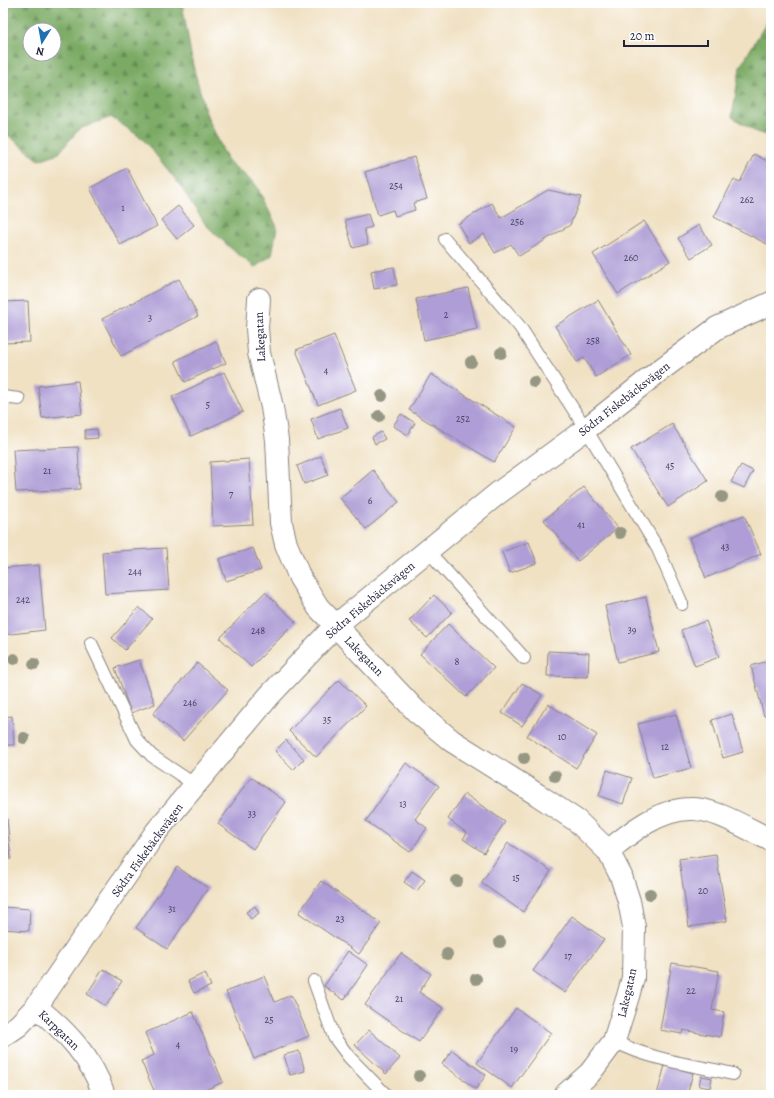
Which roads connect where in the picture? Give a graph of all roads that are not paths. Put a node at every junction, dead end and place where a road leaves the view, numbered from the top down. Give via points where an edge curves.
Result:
1 (445, 239) dead end
2 (259, 299) dead end
3 (771, 303) edge
4 (3, 397) edge
5 (19, 399) dead end
6 (586, 429) junction
7 (428, 551) junction
8 (682, 604) dead end
9 (335, 626) junction
10 (91, 643) dead end
11 (524, 658) dead end
12 (194, 784) junction
13 (771, 840) edge
14 (608, 851) junction
15 (314, 981) dead end
16 (36, 1007) junction
17 (3, 1036) edge
18 (614, 1040) junction
19 (733, 1074) dead end
20 (104, 1095) edge
21 (386, 1095) edge
22 (565, 1095) edge

1 - 6 lane via 520,327
2 - 9 street, Lakegatan via 258,353 277,440 281,523 286,544 300,578 318,607
3 - 6 street, Södra Fiskebäcksvägen via 717,328
4 - 5 lane
6 - 7 street, Södra Fiskebäcksvägen via 496,494
6 - 8 lane via 658,549
7 - 9 street, Södra Fiskebäcksvägen
7 - 11 lane
9 - 12 street, Södra Fiskebäcksvägen via 269,696
9 - 14 street, Lakegatan via 416,711 452,741 577,821
10 - 12 lane via 136,740 152,756
12 - 16 street, Södra Fiskebäcksvägen via 156,832
13 - 14 street via 714,814 692,809 652,820
14 - 18 street, Lakegatan via 621,876 634,927 633,978
15 - 21 lane via 334,1037 349,1057
16 - 17 street, Södra Fiskebäcksvägen via 19,1025
16 - 20 street, Karpgatan via 64,1030 86,1057
18 - 19 lane via 632,1050
18 - 22 street, Lakegatan via 590,1073

